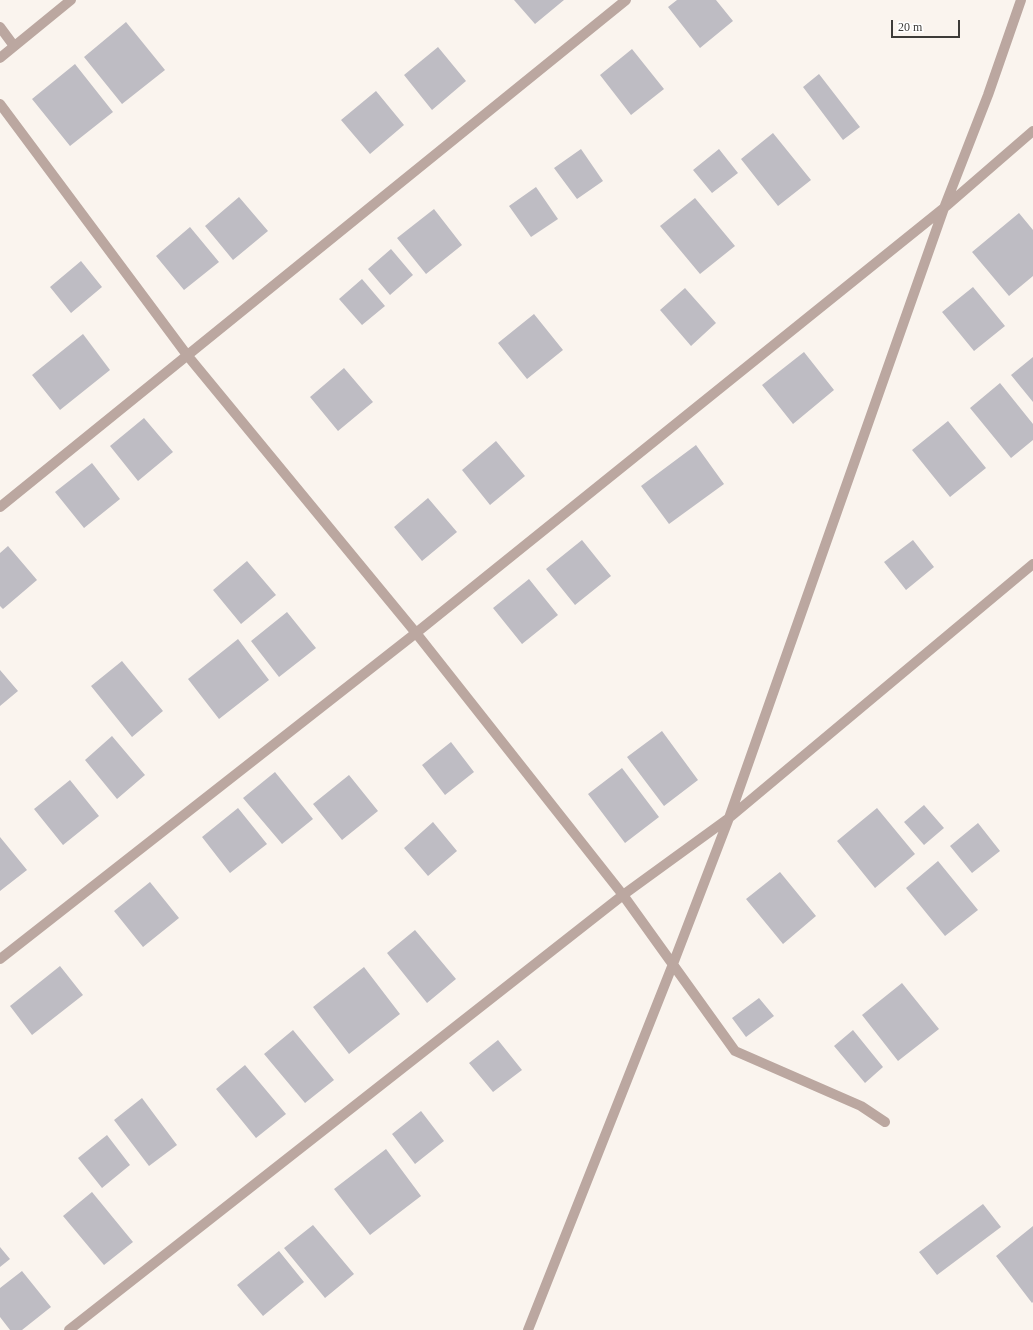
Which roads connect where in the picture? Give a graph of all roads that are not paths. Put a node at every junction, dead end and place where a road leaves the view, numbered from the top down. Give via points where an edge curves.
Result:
1 (71, 0) edge
2 (626, 0) edge
3 (1021, 0) edge
4 (0, 27) edge
5 (14, 46) junction
6 (0, 58) edge
7 (0, 104) edge
8 (1033, 131) edge
9 (944, 208) junction
10 (187, 354) junction
11 (0, 507) edge
12 (1033, 564) edge
13 (416, 633) junction
14 (729, 818) junction
15 (623, 895) junction
16 (0, 959) edge
17 (673, 964) junction
18 (885, 1122) dead end
19 (69, 1330) edge
20 (528, 1330) edge

1 - 5 street
2 - 10 street
3 - 9 street via 988,95
4 - 5 street
5 - 6 street
7 - 10 street
8 - 9 street
9 - 13 street
9 - 14 street
10 - 11 street
10 - 13 street
12 - 14 street
13 - 15 street
13 - 16 street
14 - 15 street
14 - 17 street
15 - 17 street
15 - 19 street
17 - 18 street via 735,1051 862,1106
17 - 20 street

